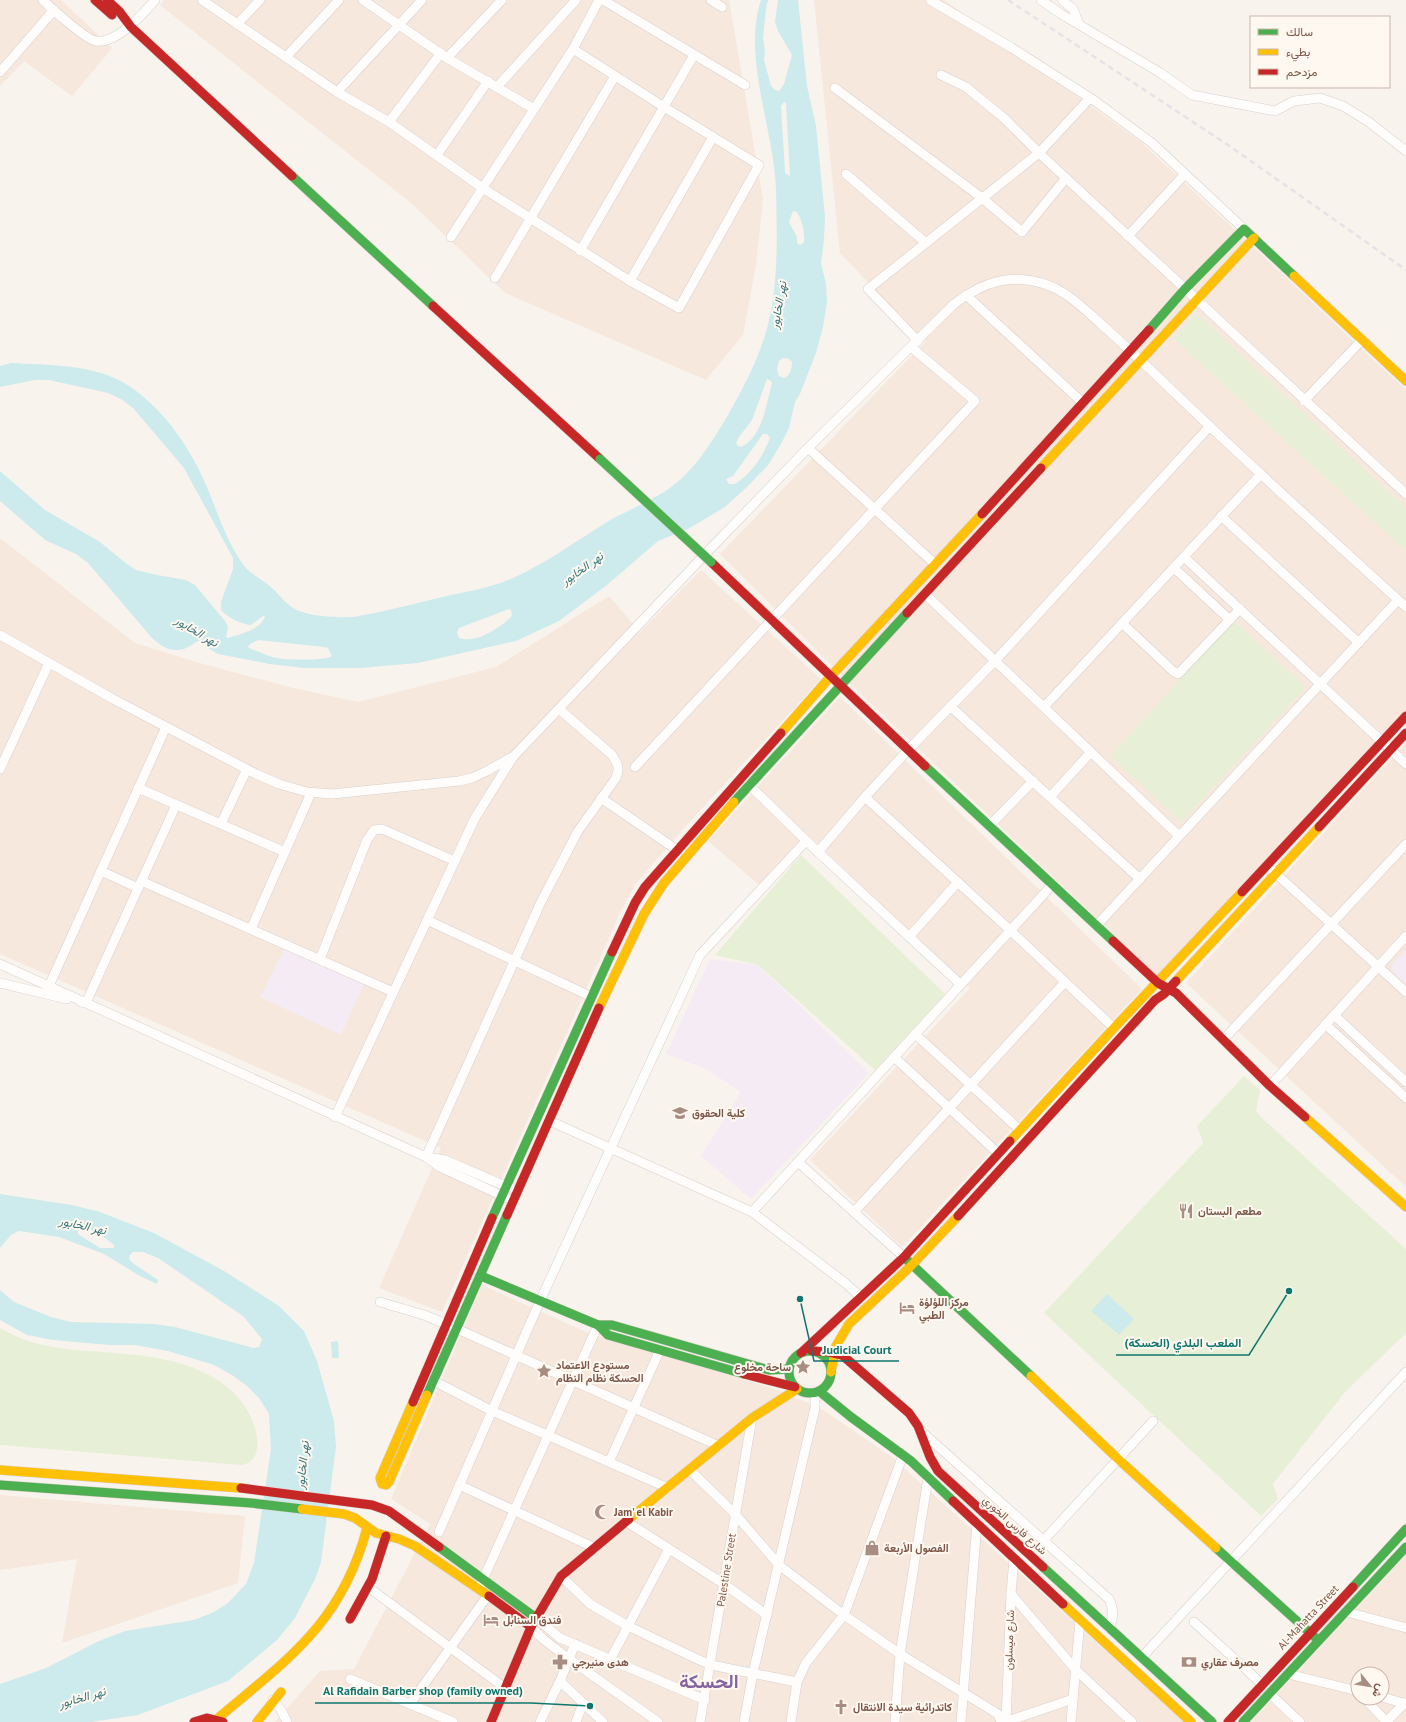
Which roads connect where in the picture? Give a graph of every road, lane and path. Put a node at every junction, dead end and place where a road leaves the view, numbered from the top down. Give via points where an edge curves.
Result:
1 (43, 0) edge
2 (95, 0) edge
3 (107, 0) edge
4 (155, 0) edge
5 (202, 0) edge
6 (260, 0) edge
7 (339, 0) edge
8 (363, 0) edge
9 (422, 0) edge
10 (502, 0) edge
11 (576, 0) edge
12 (599, 0) edge
13 (603, 0) edge
14 (711, 0) edge
15 (930, 0) edge
16 (1041, 0) edge
17 (1062, 0) edge
18 (722, 7) dead end
19 (54, 10) junction
20 (124, 20) junction
21 (237, 24) junction
22 (400, 24) junction
23 (1079, 24) junction
24 (131, 27) junction
25 (573, 50) junction
26 (444, 55) junction
27 (694, 55) junction
28 (286, 57) junction
29 (0, 72) edge
30 (941, 75) dead end
31 (615, 76) junction
32 (488, 81) junction
33 (745, 85) dead end
34 (497, 87) junction
35 (835, 88) dead end
36 (337, 92) junction
37 (1090, 98) junction
38 (664, 107) junction
39 (534, 109) junction
40 (389, 122) junction
41 (713, 137) junction
42 (1406, 150) edge
43 (1039, 153) junction
44 (437, 155) junction
45 (846, 174) dead end
46 (1185, 174) junction
47 (1066, 178) junction
48 (484, 189) junction
49 (982, 198) junction
50 (531, 218) junction
51 (1244, 229) junction
52 (1128, 236) junction
53 (451, 237) dead end
54 (1254, 238) junction
55 (926, 243) junction
56 (580, 250) junction
57 (495, 278) dead end
58 (630, 281) junction
59 (1186, 289) junction
60 (966, 295) junction
61 (1197, 300) junction
62 (1362, 340) junction
63 (914, 344) junction
64 (1131, 350) junction
65 (1141, 360) junction
66 (1406, 381) edge
67 (1304, 401) junction
68 (1083, 403) junction
69 (1210, 426) junction
70 (808, 448) junction
71 (1261, 474) junction
72 (1406, 494) edge
73 (876, 510) junction
74 (1222, 516) junction
75 (1184, 557) junction
76 (935, 564) junction
77 (1174, 568) junction
78 (924, 594) junction
79 (1398, 600) junction
80 (1406, 607) edge
81 (1240, 609) junction
82 (1230, 620) junction
83 (772, 621) junction
84 (1122, 623) junction
85 (0, 635) edge
86 (1359, 642) junction
87 (995, 661) junction
88 (49, 663) junction
89 (830, 676) junction
90 (1320, 684) junction
91 (840, 685) junction
92 (950, 706) junction
93 (1044, 707) junction
94 (559, 709) junction
95 (1406, 716) edge
96 (166, 727) junction
97 (1406, 733) edge
98 (1382, 742) junction
99 (908, 750) junction
100 (1390, 750) junction
101 (1091, 752) junction
102 (514, 756) junction
103 (1406, 764) edge
104 (635, 768) dead end
105 (0, 769) edge
106 (246, 769) junction
107 (741, 777) junction
108 (1032, 781) junction
109 (749, 785) junction
110 (138, 788) junction
111 (311, 793) junction
112 (865, 797) junction
113 (1050, 797) junction
114 (601, 798) junction
115 (176, 805) junction
116 (221, 824) junction
117 (990, 826) junction
118 (1179, 836) junction
119 (806, 841) junction
120 (1406, 844) edge
121 (677, 850) junction
122 (285, 852) junction
123 (818, 852) junction
124 (455, 861) junction
125 (1267, 866) junction
126 (101, 871) junction
127 (1276, 874) junction
128 (1140, 879) junction
129 (958, 882) junction
130 (1053, 884) junction
131 (140, 885) junction
132 (429, 920) junction
133 (1331, 924) junction
134 (1097, 925) junction
135 (250, 929) junction
136 (1010, 930) junction
137 (1406, 936) edge
138 (909, 937) junction
139 (320, 959) junction
140 (514, 961) junction
141 (0, 964) edge
142 (1378, 966) junction
143 (1066, 982) junction
144 (0, 983) edge
145 (1158, 983) junction
146 (960, 984) junction
147 (49, 986) junction
148 (1169, 988) junction
149 (393, 992) junction
150 (1406, 992) edge
151 (592, 997) junction
152 (86, 1003) junction
153 (1334, 1015) junction
154 (1325, 1024) junction
155 (1114, 1028) junction
156 (915, 1034) junction
157 (1223, 1040) junction
158 (894, 1057) junction
159 (1406, 1082) edge
160 (971, 1085) junction
161 (1270, 1086) junction
162 (1406, 1098) edge
163 (950, 1108) junction
164 (336, 1117) junction
165 (550, 1121) junction
166 (1020, 1130) junction
167 (611, 1148) junction
168 (999, 1154) junction
169 (426, 1157) junction
170 (798, 1162) junction
171 (506, 1186) junction
172 (518, 1192) junction
173 (502, 1195) junction
174 (514, 1201) junction
175 (1406, 1207) edge
176 (752, 1212) junction
177 (854, 1212) junction
178 (904, 1257) junction
179 (912, 1265) junction
180 (481, 1276) junction
181 (861, 1297) junction
182 (380, 1302) dead end
183 (540, 1302) junction
184 (446, 1324) junction
185 (849, 1324) junction
186 (598, 1325) junction
187 (456, 1329) junction
188 (660, 1350) junction
189 (812, 1351) junction
190 (833, 1352) junction
191 (801, 1353) junction
192 (516, 1356) junction
193 (846, 1358) junction
194 (789, 1369) junction
195 (831, 1372) junction
196 (1406, 1372) edge
197 (434, 1381) junction
198 (573, 1381) junction
199 (796, 1388) junction
200 (817, 1392) junction
201 (634, 1408) junction
202 (492, 1411) junction
203 (752, 1418) junction
204 (1153, 1421) dead end
205 (918, 1428) junction
206 (548, 1436) junction
207 (719, 1446) junction
208 (903, 1455) junction
209 (1118, 1459) junction
210 (609, 1462) junction
211 (0, 1470) edge
212 (690, 1470) junction
213 (928, 1478) junction
214 (0, 1485) edge
215 (459, 1485) junction
216 (227, 1487) junction
217 (668, 1488) junction
218 (226, 1501) junction
219 (515, 1511) junction
220 (735, 1514) junction
221 (627, 1522) junction
222 (977, 1523) junction
223 (367, 1528) junction
224 (1406, 1529) edge
225 (438, 1532) dead end
226 (386, 1536) junction
227 (1044, 1540) junction
228 (1406, 1547) edge
229 (595, 1548) junction
230 (669, 1549) junction
231 (1014, 1559) junction
232 (1231, 1561) junction
233 (779, 1565) junction
234 (561, 1576) junction
235 (484, 1580) junction
236 (724, 1584) junction
237 (368, 1587) junction
238 (479, 1588) junction
239 (1011, 1594) junction
240 (488, 1595) junction
241 (1347, 1612) junction
242 (767, 1615) junction
243 (844, 1615) junction
244 (536, 1618) junction
245 (350, 1619) dead end
246 (1080, 1620) junction
247 (1194, 1622) dead end
248 (628, 1626) junction
249 (531, 1627) junction
250 (1109, 1628) junction
251 (1406, 1628) edge
252 (1309, 1632) junction
253 (1318, 1640) junction
254 (575, 1644) junction
255 (450, 1647) junction
256 (900, 1654) junction
257 (1142, 1657) junction
258 (569, 1659) junction
259 (610, 1660) junction
260 (711, 1665) junction
261 (1076, 1670) junction
262 (753, 1673) junction
263 (1288, 1674) junction
264 (350, 1679) dead end
265 (560, 1681) junction
266 (797, 1682) junction
267 (1262, 1684) junction
268 (505, 1688) junction
269 (1350, 1690) edge
270 (280, 1692) dead end
271 (964, 1692) junction
272 (1270, 1694) junction
273 (1073, 1699) junction
274 (273, 1700) junction
275 (705, 1700) junction
276 (1390, 1700) edge
277 (583, 1703) junction
278 (1405, 1703) edge
279 (410, 1704) junction
280 (1372, 1706) edge
281 (220, 1721) edge
282 (194, 1722) edge
283 (257, 1722) edge
284 (287, 1722) edge
285 (453, 1722) edge
286 (491, 1722) edge
287 (540, 1722) edge
288 (576, 1722) edge
289 (603, 1722) edge
290 (658, 1722) edge
291 (700, 1722) edge
292 (744, 1722) edge
293 (791, 1722) edge
294 (894, 1722) edge
295 (961, 1722) edge
296 (1006, 1722) edge
297 (1071, 1722) edge
298 (1132, 1722) edge
299 (1191, 1722) edge
300 (1212, 1722) edge
301 (1228, 1722) edge
302 (1243, 1722) edge
303 (1300, 1722) edge
304 (1387, 1722) edge

1 - 19 street
2 - 20 street via 114,16
3 - 20 street via 119,10
4 - 24 street
5 - 21 street
6 - 21 street
7 - 28 street
8 - 22 street
9 - 22 street
10 - 26 street
11 - 34 street
12 - 25 street
13 - 27 street
14 - 18 street
15 - 37 street
16 - 23 street
17 - 23 street via 1073,9
19 - 24 street via 94,41 104,42
19 - 29 street
20 - 24 street
21 - 28 street
22 - 26 street
22 - 36 street
23 - 42 street via 1192,95 1275,111 1294,101 1320,98 1343,106
24 - 83 street, bridge
25 - 31 street
25 - 39 street
26 - 32 street
26 - 40 street
27 - 33 street
27 - 38 street
28 - 36 street
30 - 43 street via 966,87 1005,119
31 - 38 street
31 - 50 street
32 - 34 street
32 - 44 street
34 - 39 street
35 - 49 street
36 - 40 street
37 - 43 street
37 - 46 street via 1152,143
38 - 41 street
38 - 56 street
39 - 48 street
40 - 44 street
41 - 58 street
41 - 58 street via 759,165 679,308
43 - 47 street
43 - 49 street
44 - 48 street
45 - 55 street
46 - 51 street
46 - 52 street
47 - 49 street via 1022,232
47 - 52 street
48 - 50 street
48 - 53 street
49 - 55 street
50 - 56 street
50 - 57 street
51 - 54 street
51 - 59 street
52 - 59 street
54 - 61 street
54 - 62 street
55 - 63 street via 868,290
56 - 58 street
59 - 61 street
59 - 64 street
60 - 63 street
60 - 64 street via 1000,280 1025,280 1051,287 1074,300
60 - 68 street
61 - 65 street
61 - 67 street
62 - 66 street
62 - 67 street
63 - 70 street
63 - 73 street via 975,401
64 - 65 street
64 - 68 street
65 - 69 street
65 - 78 street
67 - 72 street
68 - 76 street
69 - 71 street
69 - 87 street
70 - 73 street
70 - 94 street via 674,585
71 - 74 street
71 - 79 street
73 - 76 street
73 - 83 street
74 - 75 street
74 - 86 street
75 - 77 street
75 - 81 street
76 - 89 street
77 - 82 street
77 - 84 street
78 - 87 street
78 - 91 street
79 - 80 street
79 - 86 street
81 - 82 street
81 - 90 street
82 - 84 street via 1178,674
83 - 89 street
83 - 104 street
84 - 93 street
85 - 88 street
86 - 90 street
87 - 92 street
87 - 93 street
88 - 96 street
88 - 105 street
89 - 91 street
89 - 107 street
90 - 98 street
90 - 118 street
91 - 99 street
91 - 109 street
92 - 99 street
92 - 108 street
93 - 101 street
94 - 102 street
94 - 114 street via 612,755 618,764 616,778
95 - 98 street
96 - 106 street
96 - 110 street
97 - 100 street
98 - 100 street
98 - 125 street
99 - 112 street
99 - 117 street
100 - 103 street
100 - 127 street
101 - 113 street
101 - 118 street
102 - 111 street via 472,778 459,781 332,794
102 - 124 street via 483,803
106 - 111 street via 273,782
106 - 116 street
107 - 109 street
107 - 121 street
108 - 113 street
108 - 117 street
109 - 119 street
109 - 165 street via 676,868 644,914 611,981
110 - 115 street
110 - 126 street
111 - 122 street
112 - 123 street
112 - 129 street
113 - 128 street
114 - 121 street
114 - 140 street via 574,837
115 - 116 street
115 - 131 street
116 - 122 street
117 - 130 street
118 - 128 street
119 - 123 street
119 - 167 street via 700,955
120 - 133 street
121 - 151 street via 645,887 635,903
122 - 135 street
123 - 138 street
124 - 132 street
124 - 139 street via 382,829 374,830 367,840
125 - 127 street
125 - 145 street
126 - 131 street
126 - 147 street
127 - 133 street
127 - 148 street
128 - 134 street
129 - 136 street
129 - 138 street
130 - 134 street
130 - 136 street
131 - 135 street
131 - 152 street
132 - 140 street
132 - 149 street
133 - 142 street
133 - 157 street
134 - 145 street
135 - 139 street
136 - 143 street
136 - 146 street
137 - 142 street
138 - 146 street
139 - 149 street
140 - 151 street
140 - 169 street
141 - 147 street
142 - 150 street
142 - 153 street
143 - 155 street
143 - 160 street
144 - 152 street
145 - 148 street
145 - 155 street
146 - 156 street
147 - 152 street
148 - 157 street
148 - 179 street via 1155,1000
149 - 164 street
151 - 171 street
152 - 164 street
153 - 154 street
153 - 159 street
154 - 161 street
154 - 162 street
155 - 166 street
156 - 158 street
156 - 160 street
157 - 161 street
158 - 163 street
158 - 170 street
160 - 163 street
160 - 166 street
161 - 175 street
163 - 168 street
163 - 177 street
164 - 169 street
165 - 167 street
165 - 172 street
166 - 168 street
167 - 176 street
167 - 183 street
168 - 178 street
169 - 171 street via 445,1160
169 - 173 street via 440,1167
170 - 176 street
170 - 177 street
171 - 172 street
171 - 173 street
172 - 174 street
173 - 174 street
173 - 184 street
174 - 180 street
176 - 181 street
177 - 178 street
178 - 179 street
178 - 181 street
179 - 185 street
179 - 209 street
180 - 183 street
180 - 187 street
181 - 191 street
182 - 184 street
183 - 186 street
183 - 192 street
184 - 187 street
184 - 197 street via 380,1478 382,1484 386,1485 389,1482
185 - 190 street
185 - 193 street via 844,1342
186 - 188 street via 608,1335
186 - 194 street via 612,1325 769,1370
186 - 198 street
187 - 192 street
187 - 197 street
188 - 199 street
188 - 201 street
189 - 190 street, شارع فارس الخوري
189 - 191 street
189 - 195 street via 825,1358 830,1364
190 - 193 street, شارع فارس الخوري
190 - 195 street
191 - 194 street via 793,1359
192 - 198 street
192 - 202 street
193 - 205 street, شارع فارس الخوري via 909,1413
194 - 199 street via 790,1378
195 - 200 street via 828,1383
196 - 232 street
197 - 202 street
198 - 201 street
198 - 206 street
199 - 200 street via 804,1393
199 - 203 street
200 - 208 street
200 - 233 street
201 - 207 street
201 - 210 street
202 - 206 street
202 - 215 street
203 - 207 street
203 - 220 street, Palestine Street
204 - 209 street
205 - 227 street
205 - 250 street, شارع فارس الخوري via 938,1471
206 - 210 street
206 - 219 street
207 - 212 street
208 - 213 street
208 - 243 street
209 - 227 street
209 - 232 street
210 - 217 street
211 - 216 street
212 - 217 street
212 - 220 street
213 - 222 street
213 - 256 street
214 - 218 street
215 - 219 street
215 - 225 street
216 - 218 street
216 - 235 street via 338,1499 389,1511
217 - 221 street
218 - 223 street via 337,1513 354,1518
219 - 229 street
219 - 235 street
220 - 233 street
220 - 236 street, Palestine Street
221 - 229 street
221 - 230 street
222 - 231 street
222 - 271 street
223 - 226 street
223 - 281 street via 354,1568 320,1625 295,1652
224 - 252 street, Al-Mahatta Street
226 - 237 street
226 - 238 street via 415,1546
227 - 250 street via 1109,1599 1113,1615
228 - 241 street
229 - 234 street
230 - 236 street
230 - 248 street
231 - 239 street, شارع ميسلون
231 - 246 street
232 - 252 street
232 - 257 street
233 - 242 street
233 - 243 street
234 - 244 street
234 - 248 street via 590,1604
235 - 238 street
235 - 244 street
236 - 242 street
236 - 260 street, Palestine Street
237 - 245 street
237 - 255 street
238 - 240 street
239 - 261 street
239 - 296 street, شارع ميسلون
240 - 249 street
240 - 255 street
241 - 251 street
241 - 253 street
242 - 262 street
243 - 256 street
243 - 266 street via 806,1663
244 - 249 street
244 - 254 street via 560,1638
246 - 261 street
246 - 299 street
247 - 267 street
248 - 259 street
248 - 260 street
249 - 258 street via 542,1639
249 - 268 street
250 - 257 street, شارع فارس الخوري
252 - 253 street
252 - 267 street, Al-Mahatta Street
253 - 263 street
254 - 258 street
254 - 259 street
255 - 268 street
255 - 279 street
256 - 271 street
256 - 294 street
257 - 300 street, شارع فارس الخوري
258 - 265 street
258 - 290 street
259 - 275 street
260 - 262 street
260 - 275 street, Palestine Street
261 - 273 street
261 - 298 street
262 - 266 street
262 - 292 street
263 - 269 street
263 - 272 street
264 - 279 street
265 - 277 street
265 - 287 street
266 - 293 street
267 - 301 street, Al-Mahatta Street
268 - 286 street
270 - 274 street
271 - 295 street
271 - 296 street
272 - 302 street
272 - 303 street
273 - 296 street
273 - 297 street
274 - 283 street
274 - 284 street
275 - 291 street, Palestine Street
276 - 278 street
277 - 288 street
277 - 289 street
278 - 304 street
279 - 285 street
280 - 304 street
281 - 282 street via 207,1718

